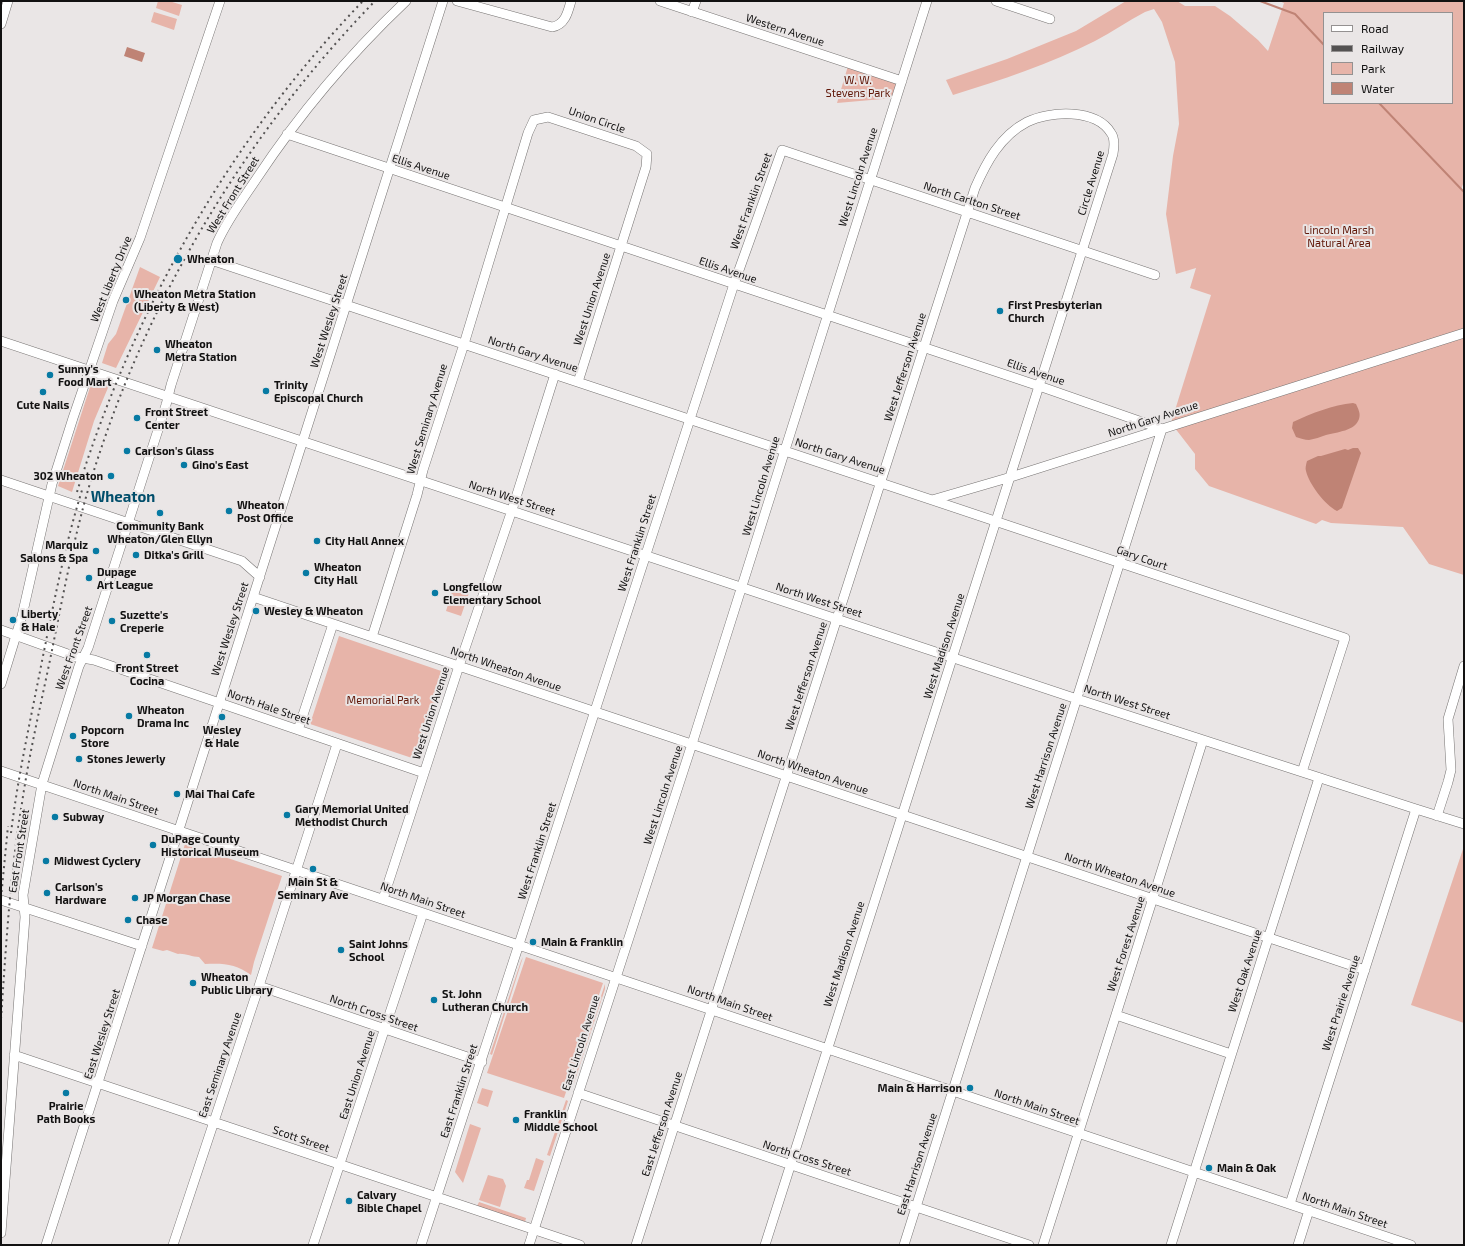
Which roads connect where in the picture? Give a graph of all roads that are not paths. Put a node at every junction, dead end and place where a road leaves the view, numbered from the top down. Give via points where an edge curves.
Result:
1 (8, 1) edge
2 (220, 1) edge
3 (406, 1) edge
4 (443, 1) edge
5 (457, 1) edge
6 (571, 1) edge
7 (660, 1) edge
8 (696, 1) edge
9 (927, 1) edge
10 (996, 1) edge
11 (692, 12) junction
12 (1050, 19) dead end
13 (1, 24) edge
14 (902, 81) junction
15 (287, 134) junction
16 (782, 150) joint
17 (390, 169) junction
18 (870, 179) junction
19 (505, 207) junction
20 (967, 212) junction
21 (621, 246) junction
22 (1082, 250) junction
23 (211, 260) junction
24 (1155, 275) dead end
25 (734, 284) junction
26 (347, 306) junction
27 (827, 315) junction
28 (1464, 333) edge
29 (1, 341) edge
30 (464, 344) junction
31 (924, 347) junction
32 (89, 370) junction
33 (555, 374) junction
34 (578, 382) junction
35 (1039, 386) junction
36 (168, 396) junction
37 (690, 420) junction
38 (1162, 429) junction
39 (303, 441) junction
40 (784, 451) junction
41 (1011, 477) junction
42 (1, 480) edge
43 (420, 480) junction
44 (880, 482) junction
45 (49, 496) junction
46 (932, 500) junction
47 (512, 510) junction
48 (996, 521) junction
49 (128, 522) junction
50 (645, 555) junction
51 (1120, 563) junction
52 (260, 577) junction
53 (741, 587) junction
54 (253, 597) junction
55 (837, 619) junction
56 (333, 624) junction
57 (1, 630) edge
58 (16, 636) junction
59 (372, 637) junction
60 (953, 657) junction
61 (83, 658) junction
62 (458, 666) junction
63 (1464, 666) edge
64 (1, 684) edge
65 (1077, 699) junction
66 (219, 702) junction
67 (595, 712) junction
68 (298, 730) junction
69 (1203, 740) junction
70 (337, 744) junction
71 (692, 744) junction
72 (1, 771) edge
73 (1302, 772) junction
74 (424, 773) junction
75 (786, 776) junction
76 (1319, 778) junction
77 (42, 784) junction
78 (1416, 810) junction
79 (901, 815) junction
80 (1438, 816) junction
81 (1464, 824) edge
82 (178, 830) junction
83 (1027, 856) junction
84 (296, 870) junction
85 (383, 899) junction
86 (1153, 899) junction
87 (1, 900) edge
88 (24, 907) junction
89 (423, 913) junction
90 (1268, 938) junction
91 (519, 945) junction
92 (142, 946) junction
93 (1365, 970) junction
94 (615, 977) junction
95 (259, 986) junction
96 (712, 1010) junction
97 (1116, 1015) junction
98 (385, 1029) junction
99 (827, 1048) junction
100 (1231, 1054) junction
101 (14, 1055) junction
102 (482, 1062) junction
103 (99, 1083) junction
104 (953, 1091) junction
105 (578, 1094) junction
106 (214, 1122) junction
107 (674, 1126) junction
108 (1078, 1133) junction
109 (340, 1165) junction
110 (790, 1165) junction
111 (1194, 1172) junction
112 (437, 1197) junction
113 (1290, 1204) junction
114 (916, 1207) junction
115 (1309, 1210) junction
116 (534, 1230) junction
117 (1, 1233) edge
118 (46, 1245) edge
119 (173, 1245) edge
120 (313, 1245) edge
121 (421, 1245) edge
122 (529, 1245) edge
123 (580, 1245) edge
124 (636, 1245) edge
125 (765, 1245) edge
126 (904, 1245) edge
127 (1029, 1245) edge
128 (1043, 1245) edge
129 (1171, 1245) edge
130 (1298, 1245) edge
131 (1411, 1245) edge

1 - 13 street
2 - 32 street, West Liberty Drive via 140,238 113,301
3 - 15 street, West Front Street via 351,56
4 - 17 street, West Wesley Street
5 - 6 street via 552,27 563,22
7 - 11 street, Western Avenue
8 - 11 street
9 - 14 street, West Lincoln Avenue
10 - 12 street
11 - 14 street, Western Avenue
14 - 18 street, West Lincoln Avenue
15 - 17 street, Ellis Avenue
15 - 23 street, West Front Street via 222,232
16 - 18 street, North Carlton Street
16 - 25 street, West Franklin Street
17 - 19 street, Ellis Avenue
17 - 26 street, West Wesley Street
18 - 20 street, North Carlton Street
18 - 27 street, West Lincoln Avenue
19 - 21 street, Ellis Avenue
19 - 21 street, Union Circle via 534,120 548,117 559,120 636,146 647,154 646,167
19 - 30 street, West Seminary Avenue
20 - 22 street, North Carlton Street
20 - 22 street, Circle Avenue via 975,188 997,147 1027,122 1055,114 1077,114 1093,118 1104,124 1112,134 1114,147
20 - 31 street, West Jefferson Avenue
21 - 25 street, Ellis Avenue
21 - 34 street, West Union Avenue
22 - 24 street, North Carlton Street
22 - 35 street, West Madison Avenue
23 - 26 street, North Gary Avenue
23 - 36 street, West Front Street
25 - 27 street, Ellis Avenue
25 - 37 street, West Franklin Street
26 - 30 street, North Gary Avenue
26 - 39 street, West Wesley Street
27 - 31 street, Ellis Avenue
27 - 40 street, West Lincoln Avenue
28 - 38 street, North Gary Avenue
29 - 32 street, North West Street
30 - 33 street, North Gary Avenue
30 - 43 street, West Seminary Avenue
31 - 35 street, Ellis Avenue
31 - 44 street, West Jefferson Avenue
32 - 36 street, North West Street
32 - 45 street, West Liberty Drive
33 - 34 street, North Gary Avenue
33 - 47 street, West Union Avenue
34 - 37 street, North Gary Avenue
35 - 38 street, Ellis Avenue
35 - 41 street, West Madison Avenue
36 - 39 street, North West Street
36 - 49 street, West Front Street
37 - 40 street, North Gary Avenue
37 - 50 street, West Franklin Street
38 - 41 street, North Gary Avenue
38 - 51 street, West Harrison Avenue
39 - 43 street, North West Street
39 - 52 street, West Wesley Street
40 - 44 street, North Gary Avenue
40 - 53 street, West Lincoln Avenue
41 - 46 street, North Gary Avenue
41 - 48 street, West Madison Avenue
42 - 45 street
43 - 47 street, North West Street
43 - 59 street, West Seminary Avenue via 418,495
44 - 46 street, North Gary Avenue
44 - 55 street, West Jefferson Avenue
45 - 49 street
45 - 58 street, West Liberty Drive
46 - 48 street, Gary Court
47 - 50 street, North West Street
47 - 62 street, West Union Avenue
48 - 51 street, Gary Court
48 - 60 street, West Madison Avenue
49 - 52 street via 242,561
49 - 61 street, West Front Street
50 - 53 street, North West Street
50 - 67 street, West Franklin Street
51 - 65 street, West Harrison Avenue
51 - 73 street, Gary Court via 1345,638
52 - 54 street, West Wesley Street
53 - 55 street, North West Street
53 - 71 street, West Lincoln Avenue
54 - 56 street, North Wheaton Avenue
54 - 66 street, West Wesley Street
55 - 60 street, North West Street
55 - 75 street, West Jefferson Avenue
56 - 59 street, North Wheaton Avenue
56 - 68 street
57 - 58 street, North Hale Street
58 - 61 street, North Hale Street
58 - 64 street, West Liberty Drive
59 - 62 street, North Wheaton Avenue
60 - 65 street, North West Street
60 - 79 street, West Madison Avenue
61 - 66 street, North Hale Street
61 - 77 street, West Front Street
62 - 67 street, North Wheaton Avenue
62 - 74 street, West Union Avenue
63 - 80 street via 1448,718 1451,770
65 - 69 street, North West Street
65 - 83 street, West Harrison Avenue
66 - 68 street, North Hale Street
66 - 82 street, West Wesley Street
67 - 71 street, North Wheaton Avenue
67 - 91 street, West Franklin Street
68 - 70 street, North Hale Street
69 - 73 street, North West Street
69 - 86 street, West Forest Avenue
70 - 74 street, North Hale Street
70 - 84 street
71 - 75 street, North Wheaton Avenue
71 - 94 street, West Lincoln Avenue
72 - 77 street, North Main Street
73 - 76 street, North West Street
74 - 85 street, West Union Avenue
75 - 79 street, North Wheaton Avenue
75 - 96 street, West Jefferson Avenue
76 - 78 street, North West Street
76 - 90 street, West Oak Avenue
77 - 82 street, North Main Street
77 - 88 street, East Front Street via 24,890
78 - 80 street, North West Street
78 - 93 street, West Prairie Avenue
79 - 83 street, North Wheaton Avenue
79 - 99 street, West Madison Avenue
80 - 81 street, North West Street
82 - 84 street, North Main Street
82 - 92 street, East Wesley Street
83 - 86 street, North Wheaton Avenue
83 - 104 street, West Harrison Avenue
84 - 85 street, North Main Street
84 - 95 street, East Seminary Avenue
85 - 89 street, North Main Street
86 - 90 street, North Wheaton Avenue
86 - 97 street, West Forest Avenue
87 - 88 street
88 - 92 street
88 - 101 street, East Front Street
89 - 91 street, North Main Street
89 - 98 street, East Union Avenue
90 - 93 street, North Wheaton Avenue
90 - 100 street, West Oak Avenue
91 - 94 street, North Main Street
91 - 102 street, East Franklin Street
92 - 103 street, East Wesley Street
93 - 113 street, West Prairie Avenue
94 - 96 street, North Main Street
94 - 105 street, East Lincoln Avenue
95 - 98 street, North Cross Street
95 - 106 street, East Seminary Avenue
96 - 99 street, North Main Street
96 - 107 street, East Jefferson Avenue
97 - 100 street
97 - 108 street, West Forest Avenue
98 - 102 street, North Cross Street
98 - 109 street, East Union Avenue
99 - 104 street, North Main Street
99 - 110 street, West Madison Avenue
100 - 111 street, West Oak Avenue
101 - 103 street, Scott Street
101 - 117 street, East Front Street
102 - 112 street, East Franklin Street
103 - 106 street, Scott Street
103 - 118 street, East Wesley Street
104 - 108 street, North Main Street
104 - 114 street, East Harrison Avenue
105 - 107 street, North Cross Street
105 - 116 street, East Lincoln Avenue
106 - 109 street, Scott Street
106 - 119 street, East Seminary Avenue
107 - 110 street, North Cross Street
107 - 124 street, East Jefferson Avenue
108 - 111 street, North Main Street
108 - 128 street, West Forest Avenue
109 - 112 street, Scott Street
109 - 120 street, East Union Avenue
110 - 114 street, North Cross Street
110 - 125 street, West Madison Avenue
111 - 113 street, North Main Street
111 - 129 street, West Oak Avenue
112 - 116 street, Scott Street
112 - 121 street, East Franklin Street
113 - 115 street, North Main Street
114 - 126 street, East Harrison Avenue
114 - 127 street, North Cross Street
115 - 130 street
115 - 131 street, North Main Street
116 - 122 street, East Lincoln Avenue
116 - 123 street, Scott Street

